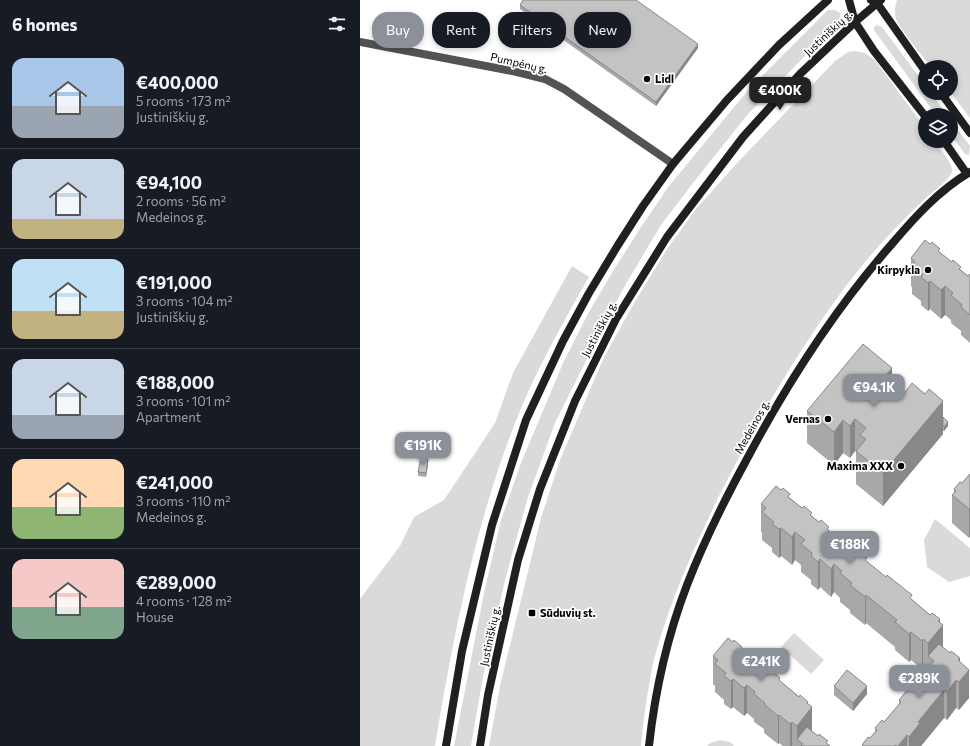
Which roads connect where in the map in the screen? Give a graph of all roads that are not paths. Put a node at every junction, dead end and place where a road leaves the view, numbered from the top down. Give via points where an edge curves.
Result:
1 (828, 0) edge
2 (849, 0) edge
3 (876, 1) edge
4 (855, 22) junction
5 (360, 42) edge
6 (918, 61) edge
7 (946, 100) edge
8 (919, 108) edge
9 (970, 134) edge
10 (949, 148) edge
11 (673, 164) junction
12 (968, 173) edge
13 (446, 746) edge
14 (480, 746) edge
15 (649, 746) edge

1 - 11 main road, Justiniškių g. via 774,50 727,100
2 - 4 main road
3 - 4 main road, Justiniškių g.
3 - 6 main road
4 - 8 main road
4 - 14 main road, Justiniškių g. via 800,74 743,137 667,237 616,319 575,401 540,489 518,560 488,695
5 - 11 street, Pumpėnų g. via 545,79 564,89
7 - 9 main road
10 - 12 main road
11 - 13 main road, Justiniškių g. via 643,206 589,293 526,420 492,525 462,651
12 - 15 main road, Medeinos g. via 950,185 908,224 857,286 809,355 760,434 727,495 687,585 663,659

